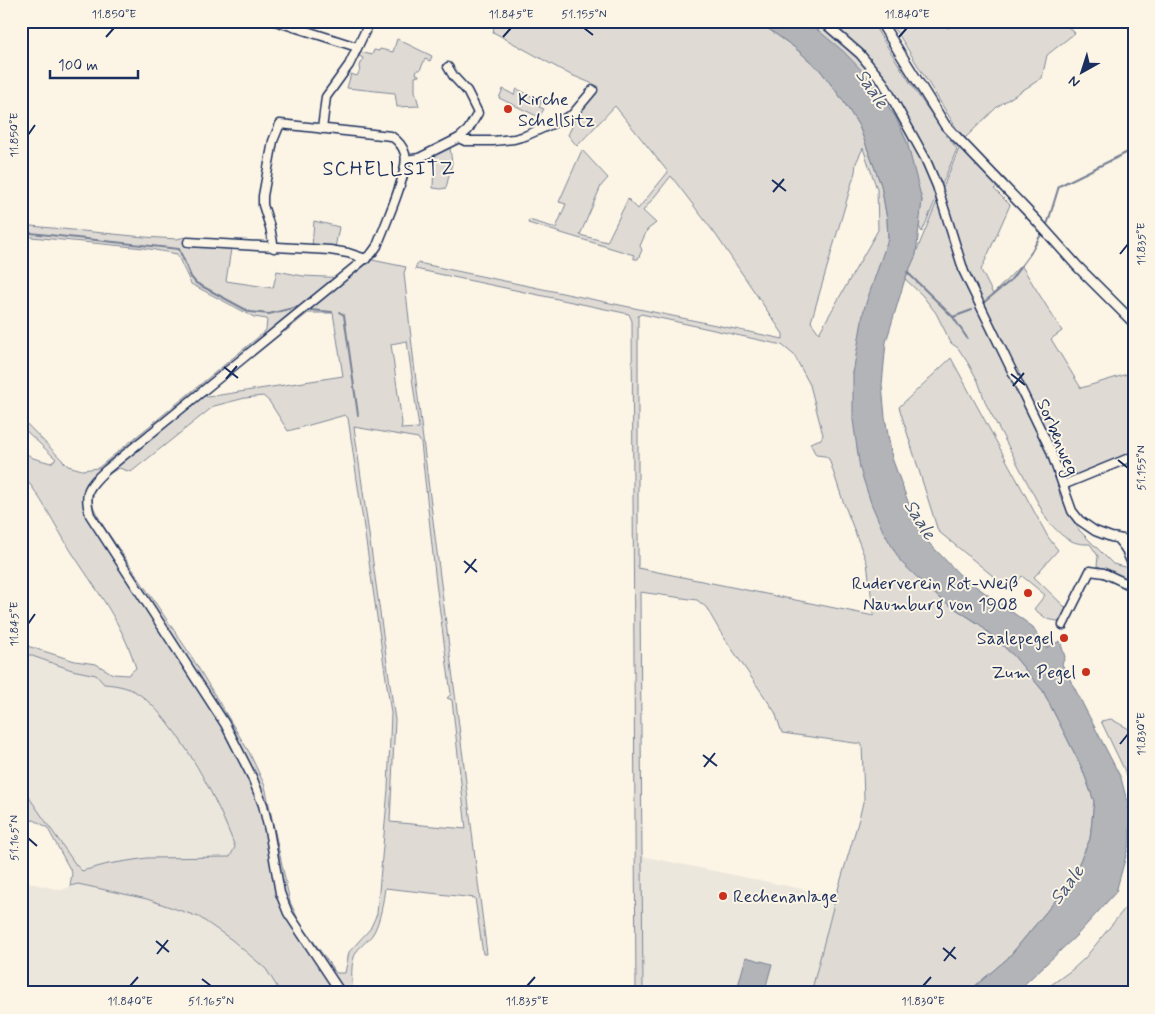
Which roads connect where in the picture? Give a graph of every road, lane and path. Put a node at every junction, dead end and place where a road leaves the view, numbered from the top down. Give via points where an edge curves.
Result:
1 (275, 21) edge
2 (370, 21) edge
3 (822, 21) edge
4 (880, 21) edge
5 (357, 47) junction
6 (448, 66) dead end
7 (593, 90) dead end
8 (322, 129) junction
9 (459, 138) junction
10 (406, 160) junction
11 (188, 242) dead end
12 (274, 248) junction
13 (366, 259) junction
14 (1134, 323) edge
15 (1134, 456) edge
16 (1063, 486) junction
17 (1117, 538) junction
18 (1134, 540) edge
19 (1131, 554) edge
20 (1134, 568) edge
21 (1134, 587) edge
22 (1063, 625) dead end
23 (340, 993) edge

1 - 5 street
2 - 5 street
3 - 16 street, Sorbenweg via 854,49 883,82 928,164 964,272 1050,449
4 - 14 main road via 945,126
5 - 8 street via 349,65 326,97
6 - 9 street via 467,90 478,113
7 - 9 street via 572,115 525,136 493,141
8 - 10 street via 391,136 405,152
8 - 12 street via 280,124 276,131 263,196
9 - 10 street via 419,158
10 - 13 street via 377,246
11 - 12 street
12 - 13 street via 330,250
13 - 23 street via 106,470 91,484 86,502 90,515 229,733 252,777 263,805 280,893 288,913
15 - 16 street
16 - 17 street, Sorbenweg via 1069,506 1079,520 1095,531
17 - 18 street, Sorbenweg
17 - 19 street
19 - 20 street
21 - 22 street via 1104,573 1090,571

